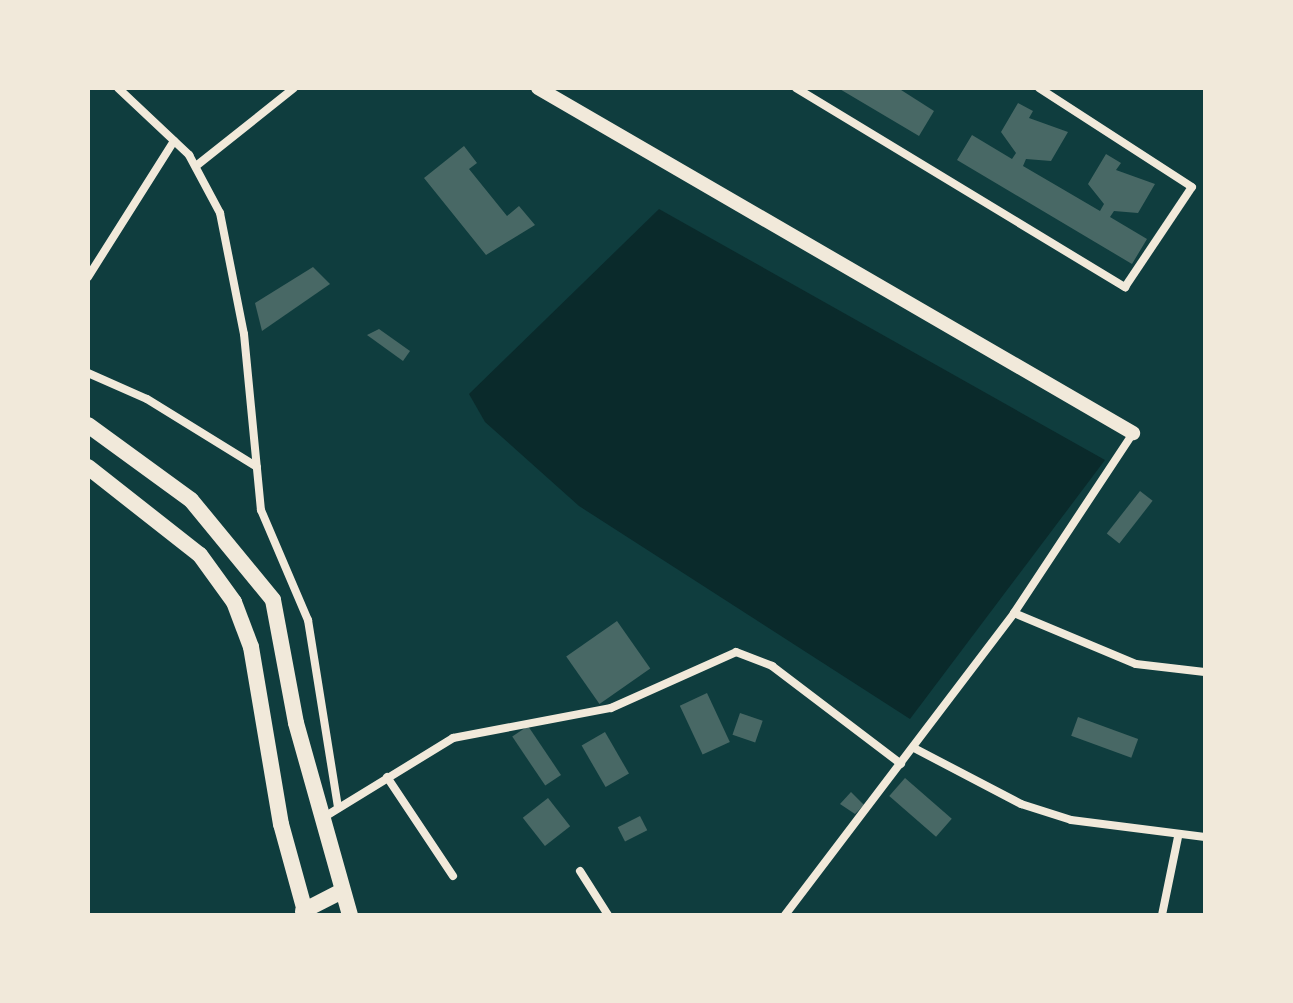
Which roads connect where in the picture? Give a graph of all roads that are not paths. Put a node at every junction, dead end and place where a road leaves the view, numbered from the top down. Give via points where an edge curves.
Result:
1 (118, 88) edge
2 (294, 88) edge
3 (538, 88) edge
4 (796, 88) edge
5 (1039, 88) edge
6 (174, 141) junction
7 (196, 166) junction
8 (88, 277) edge
9 (88, 373) edge
10 (88, 425) edge
11 (1133, 433) joint
12 (88, 467) edge
13 (257, 467) junction
14 (1014, 613) junction
15 (1205, 672) edge
16 (914, 748) junction
17 (901, 764) junction
18 (387, 777) junction
19 (338, 808) junction
20 (320, 819) junction
21 (1178, 837) junction
22 (1205, 837) edge
23 (580, 871) dead end
24 (453, 876) dead end
25 (340, 892) junction
26 (305, 913) edge
27 (350, 915) edge
28 (608, 915) edge
29 (785, 915) edge
30 (1161, 915) edge

1 - 6 street
2 - 7 street
3 - 11 street
4 - 5 street via 1125,287 1192,187
6 - 7 street
6 - 8 street
7 - 13 street via 220,213 231,266
9 - 13 street via 147,399
10 - 20 main road via 191,500 273,600
11 - 14 street
12 - 26 main road via 200,555 234,602 251,647
13 - 19 street via 264,524 313,640
14 - 15 street via 1136,664
14 - 16 street
16 - 17 street
16 - 21 street via 1021,804
17 - 18 street via 772,666 736,652 611,708 453,738
17 - 29 street
18 - 19 street
18 - 24 street
19 - 20 street
20 - 25 main road
21 - 22 street
21 - 30 street
23 - 28 street
25 - 26 main road
25 - 27 main road

